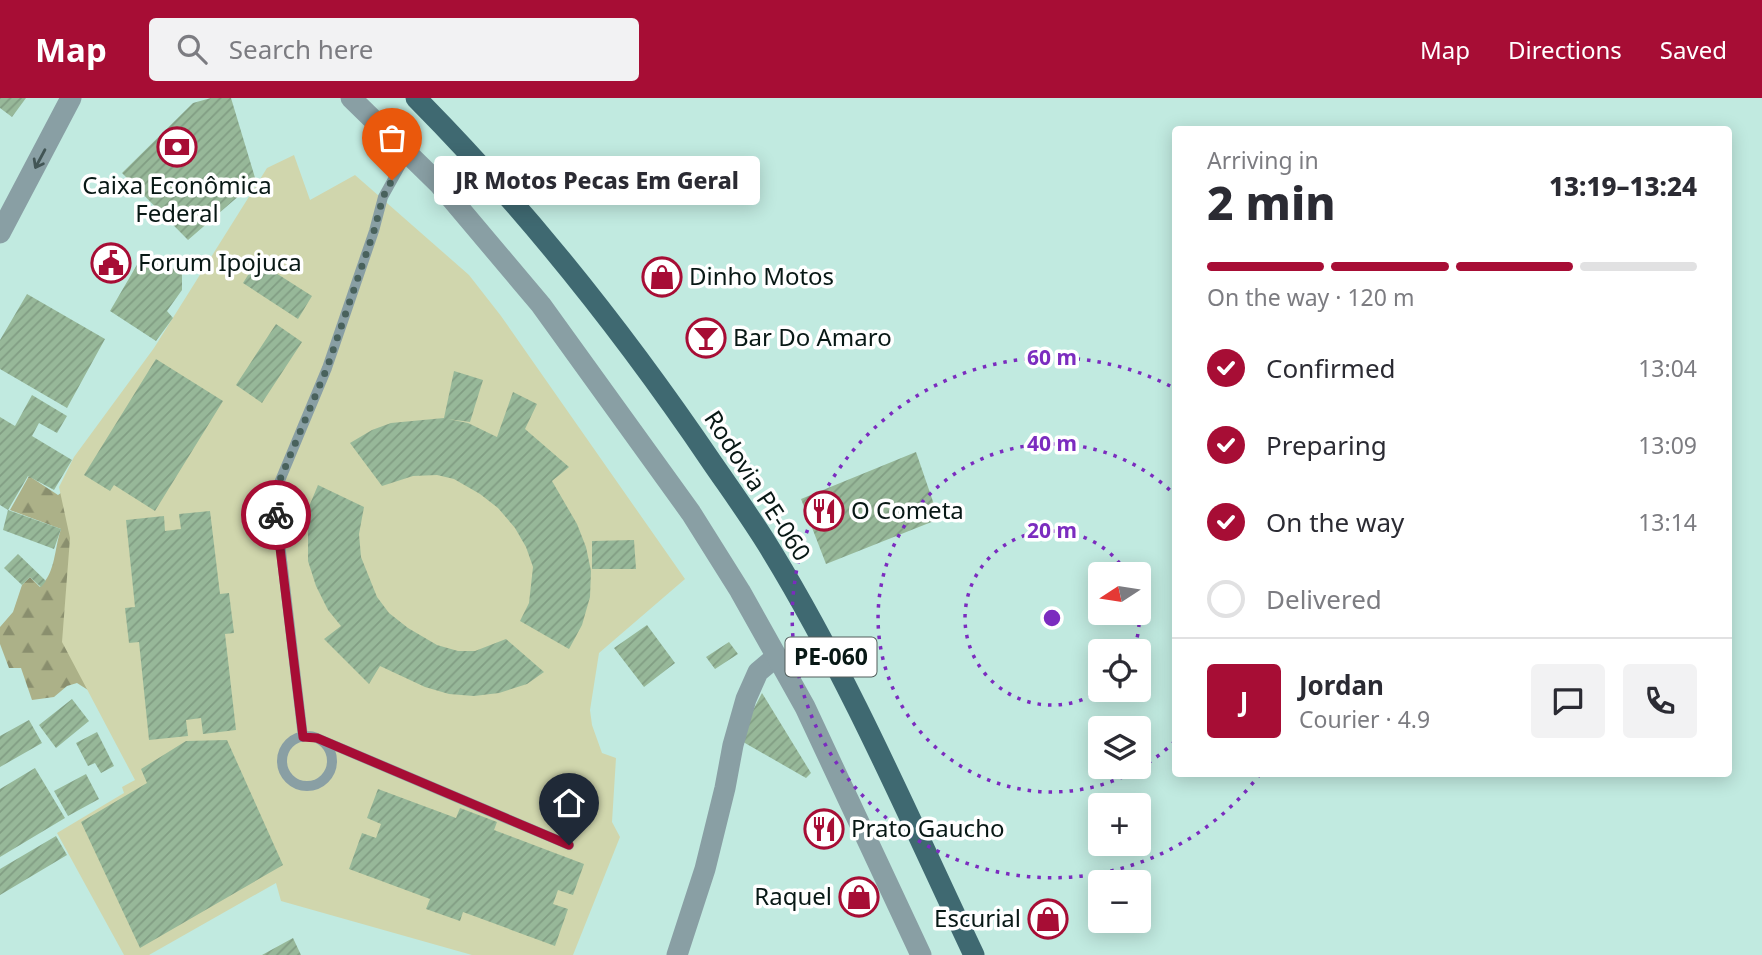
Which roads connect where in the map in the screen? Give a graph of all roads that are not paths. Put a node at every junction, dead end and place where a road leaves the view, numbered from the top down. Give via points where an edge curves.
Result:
1 (71, 98) edge
2 (351, 98) edge
3 (416, 98) edge
4 (407, 155) junction
5 (1, 231) edge
6 (776, 657) junction
7 (303, 737) junction
8 (317, 738) junction
9 (569, 845) dead end
10 (677, 955) edge
11 (921, 955) edge
12 (974, 955) edge

1 -> 5 street
2 - 4 street
3 - 12 main road, Rodovia PE-060 / PE-060 via 600,307 655,378 772,552 831,658
4 - 6 street via 439,184 541,305 691,513
4 - 7 lane via 383,197 327,368 275,501
6 - 10 street via 758,672 746,699 705,869
6 - 11 street via 805,707
7 - 8 lane
7 - 8 lane via 292,740 281,762 288,778 301,786 317,785 332,766 329,749
8 - 9 lane

